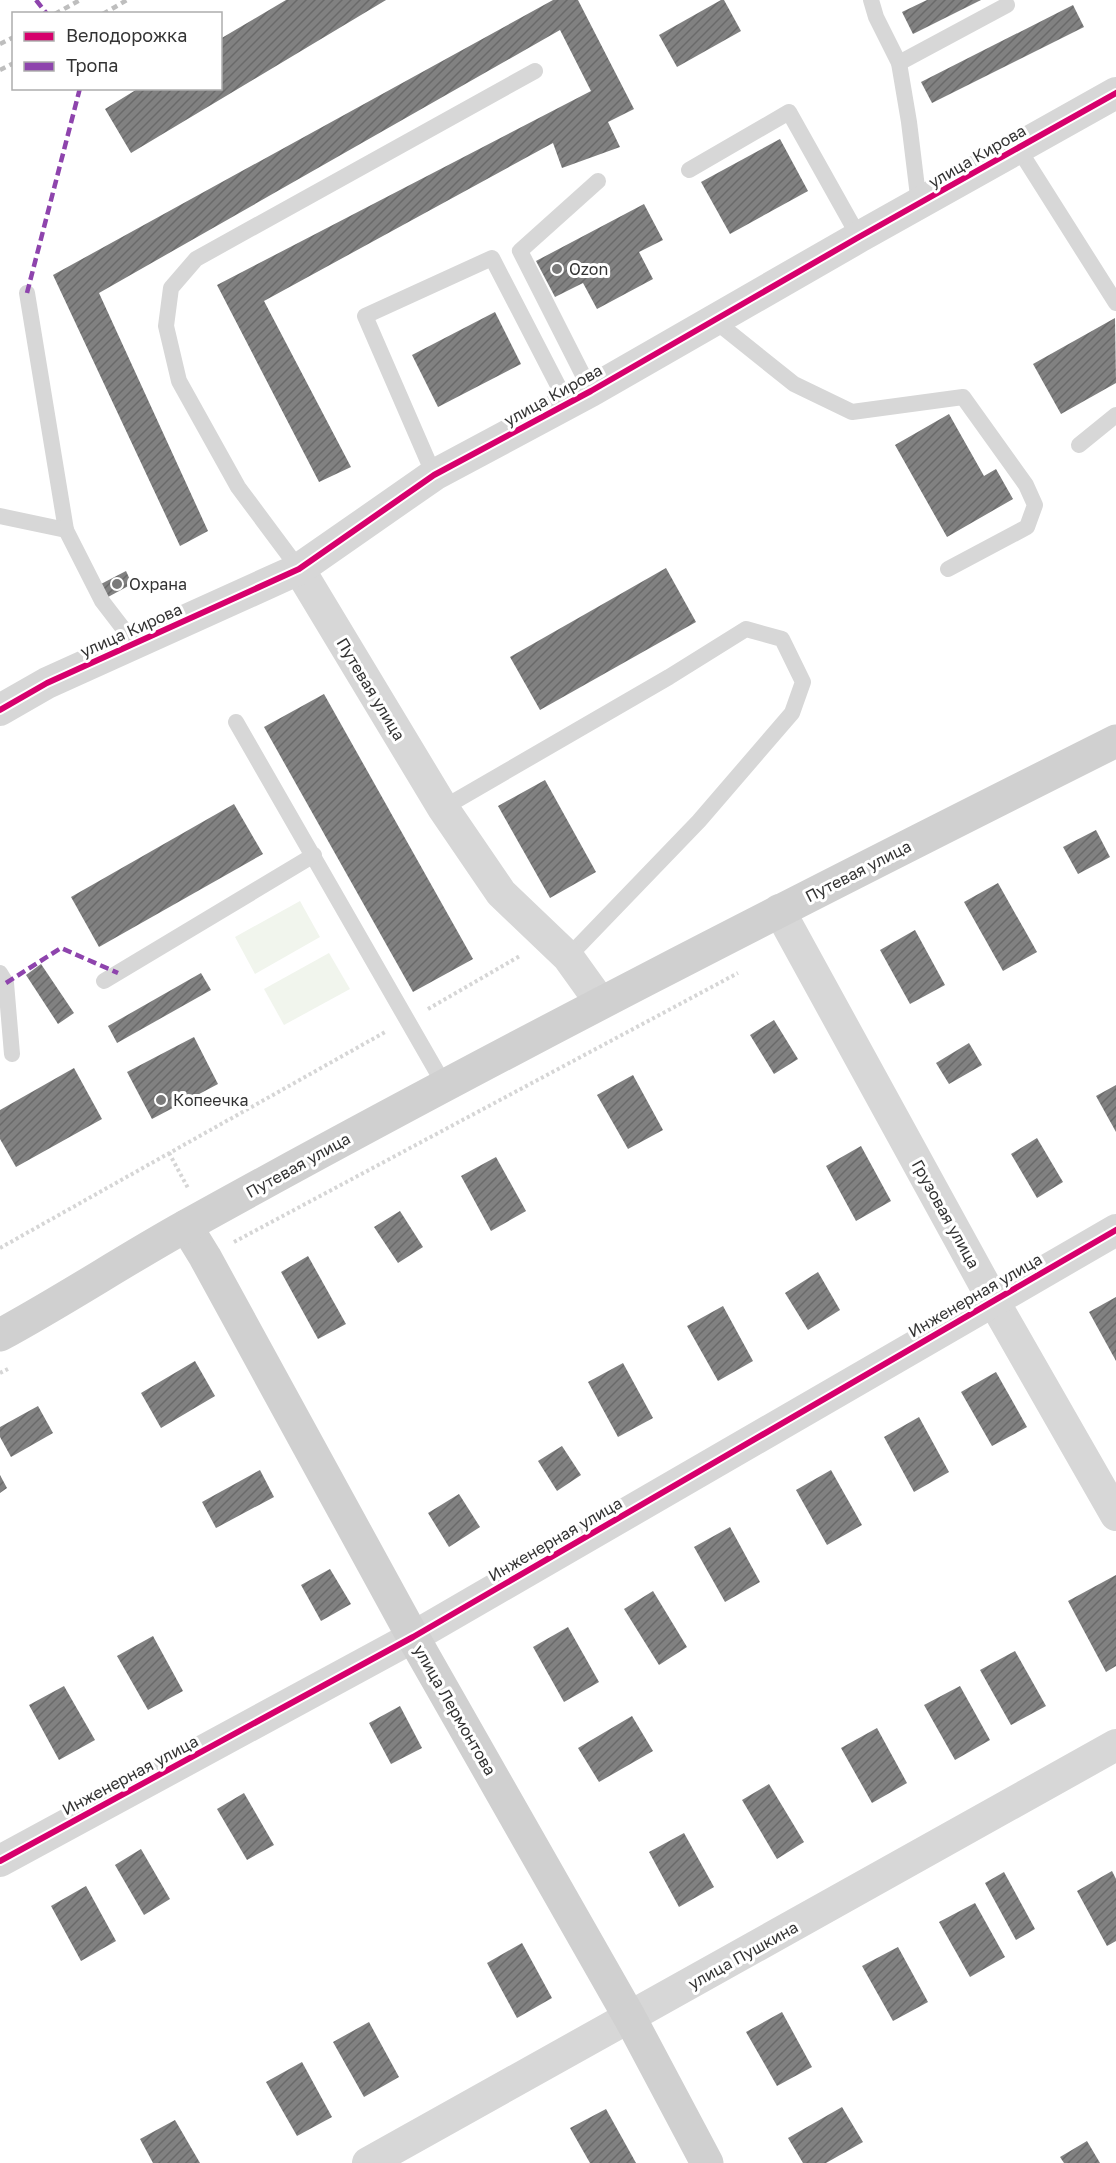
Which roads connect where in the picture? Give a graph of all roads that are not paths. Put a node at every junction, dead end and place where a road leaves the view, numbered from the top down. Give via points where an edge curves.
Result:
1 (872, 0) edge
2 (1007, 5) dead end
3 (899, 63) junction
4 (535, 71) dead end
5 (1116, 93) edge
6 (1018, 148) junction
7 (689, 170) dead end
8 (598, 181) dead end
9 (919, 204) junction
10 (859, 237) junction
11 (27, 293) dead end
12 (1116, 303) edge
13 (714, 320) junction
14 (579, 397) junction
15 (1116, 416) edge
16 (1079, 445) dead end
17 (434, 475) junction
18 (0, 516) edge
19 (66, 530) junction
20 (299, 569) junction
21 (948, 569) dead end
22 (135, 644) junction
23 (0, 710) edge
24 (236, 722) dead end
25 (1116, 741) edge
26 (442, 808) junction
27 (314, 855) junction
28 (779, 910) junction
29 (559, 948) junction
30 (0, 973) edge
31 (104, 981) dead end
32 (601, 1003) junction
33 (12, 1054) dead end
34 (445, 1086) junction
35 (186, 1226) junction
36 (1116, 1230) edge
37 (993, 1300) junction
38 (1, 1333) edge
39 (1116, 1515) edge
40 (413, 1637) junction
41 (1116, 1745) edge
42 (0, 1861) edge
43 (630, 2018) junction
44 (368, 2163) edge
45 (707, 2163) edge

1 - 3 lane via 876,17
2 - 3 lane
3 - 9 lane
4 - 20 lane via 196,259 171,288 166,326 178,381 238,487
5 - 6 street, улица Кирова
6 - 9 street, улица Кирова
6 - 12 lane
7 - 10 lane via 789,112
8 - 14 lane via 520,251
9 - 10 street, улица Кирова
10 - 13 street, улица Кирова
11 - 19 lane
13 - 14 street, улица Кирова
13 - 21 lane via 794,384 852,412 963,397 1026,485 1035,505 1027,527
14 - 17 street, улица Кирова
14 - 17 lane via 492,258 364,316
15 - 16 lane
17 - 20 street, улица Кирова
18 - 19 lane
19 - 22 lane via 102,601
20 - 22 street, улица Кирова
20 - 26 street, Путевая улица
22 - 23 street, улица Кирова via 47,683
24 - 27 lane
25 - 28 street, Путевая улица
26 - 29 street, Путевая улица via 501,893
26 - 29 lane via 746,629 782,639 803,682 792,713 699,821
27 - 31 lane
27 - 34 lane
28 - 32 street, Путевая улица
28 - 37 street, Грузовая улица
29 - 32 street, Путевая улица
30 - 33 lane via 6,982
32 - 34 street, Путевая улица
34 - 35 street, Путевая улица
35 - 38 street, Путевая улица
35 - 40 street, улица Лермонтова
36 - 37 street, Инженерная улица
37 - 39 street, Грузовая улица
37 - 40 street, Инженерная улица
40 - 42 street, Инженерная улица
40 - 43 street, улица Лермонтова
41 - 43 street, улица Пушкина
43 - 44 street, улица Пушкина
43 - 45 street, улица Лермонтова

